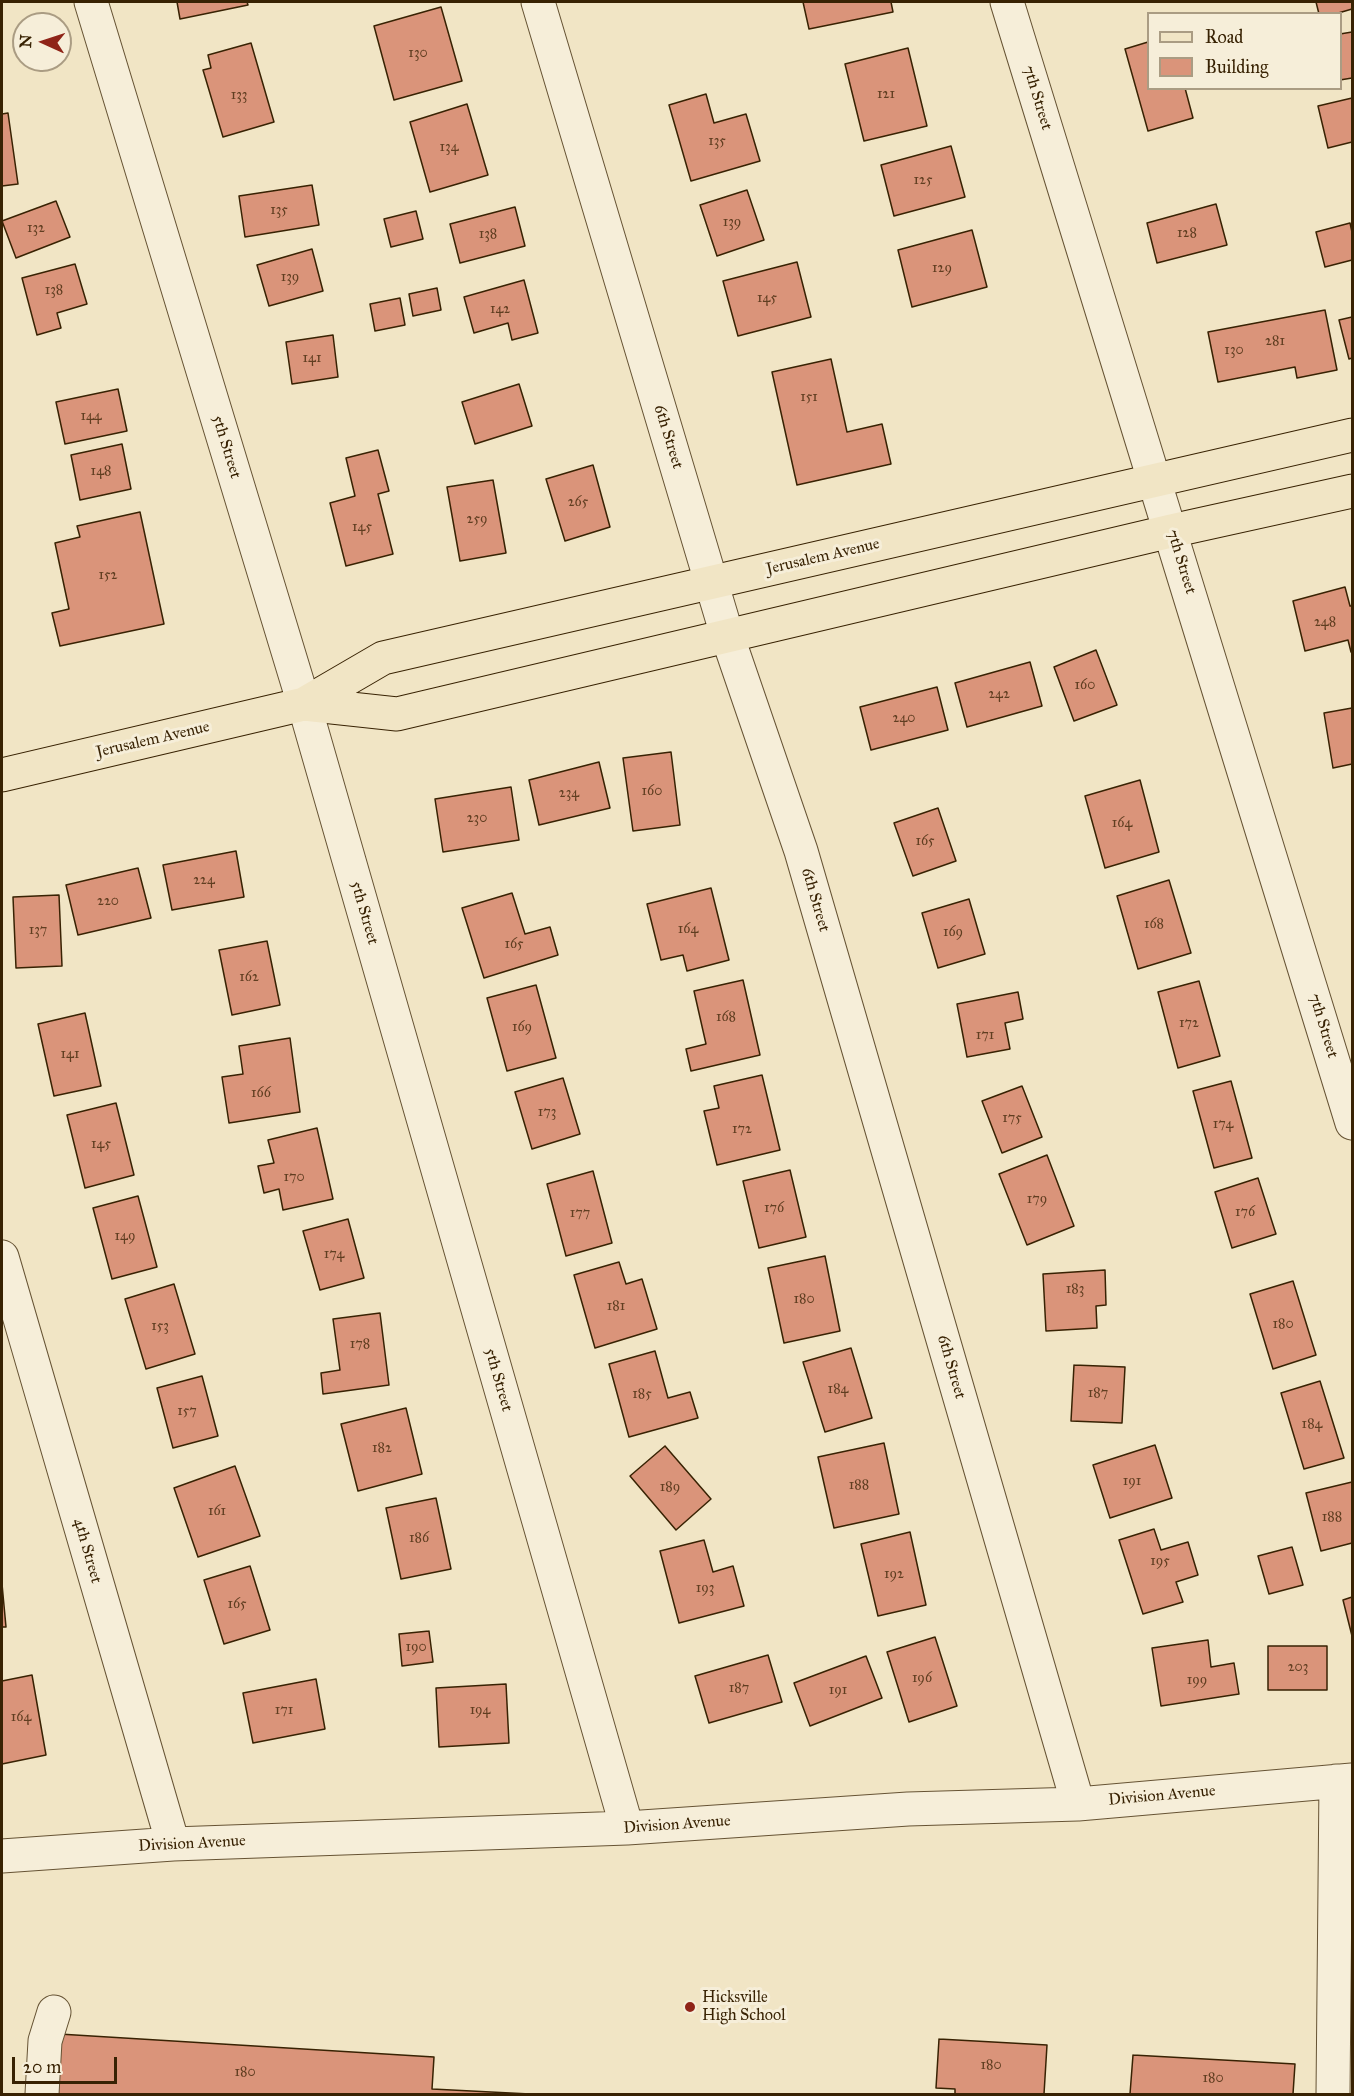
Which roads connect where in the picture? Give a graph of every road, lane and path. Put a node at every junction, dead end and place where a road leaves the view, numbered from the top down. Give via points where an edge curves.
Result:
1 (91, 2) edge
2 (538, 2) edge
3 (1007, 2) edge
4 (1353, 435) edge
5 (1155, 480) junction
6 (1353, 491) edge
7 (1171, 531) junction
8 (712, 584) junction
9 (727, 635) junction
10 (304, 704) junction
11 (2, 775) edge
12 (1353, 1123) edge
13 (2, 1257) edge
14 (1344, 1781) edge
15 (1078, 1804) junction
16 (627, 1828) junction
17 (173, 1844) junction
18 (2, 1856) edge
19 (54, 2012) dead end
20 (42, 2094) edge
21 (1333, 2094) edge

1 - 10 street, 5th Street
2 - 8 street, 6th Street
3 - 5 street, 7th Street
4 - 5 main road, Jerusalem Avenue
5 - 7 street, 7th Street
5 - 8 main road, Jerusalem Avenue
6 - 7 main road, Jerusalem Avenue
7 - 9 main road, Jerusalem Avenue
7 - 12 street, 7th Street
8 - 9 street, 6th Street
8 - 10 main road, Jerusalem Avenue via 383,657
9 - 10 main road, Jerusalem Avenue via 397,714
9 - 15 street, 6th Street via 801,851
10 - 11 main road, Jerusalem Avenue
10 - 16 street, 5th Street
13 - 17 street, 4th Street
14 - 15 street, Division Avenue
14 - 21 street
15 - 16 street, Division Avenue via 908,1809
16 - 17 street, Division Avenue
17 - 18 street, Division Avenue
19 - 20 street via 45,2041

